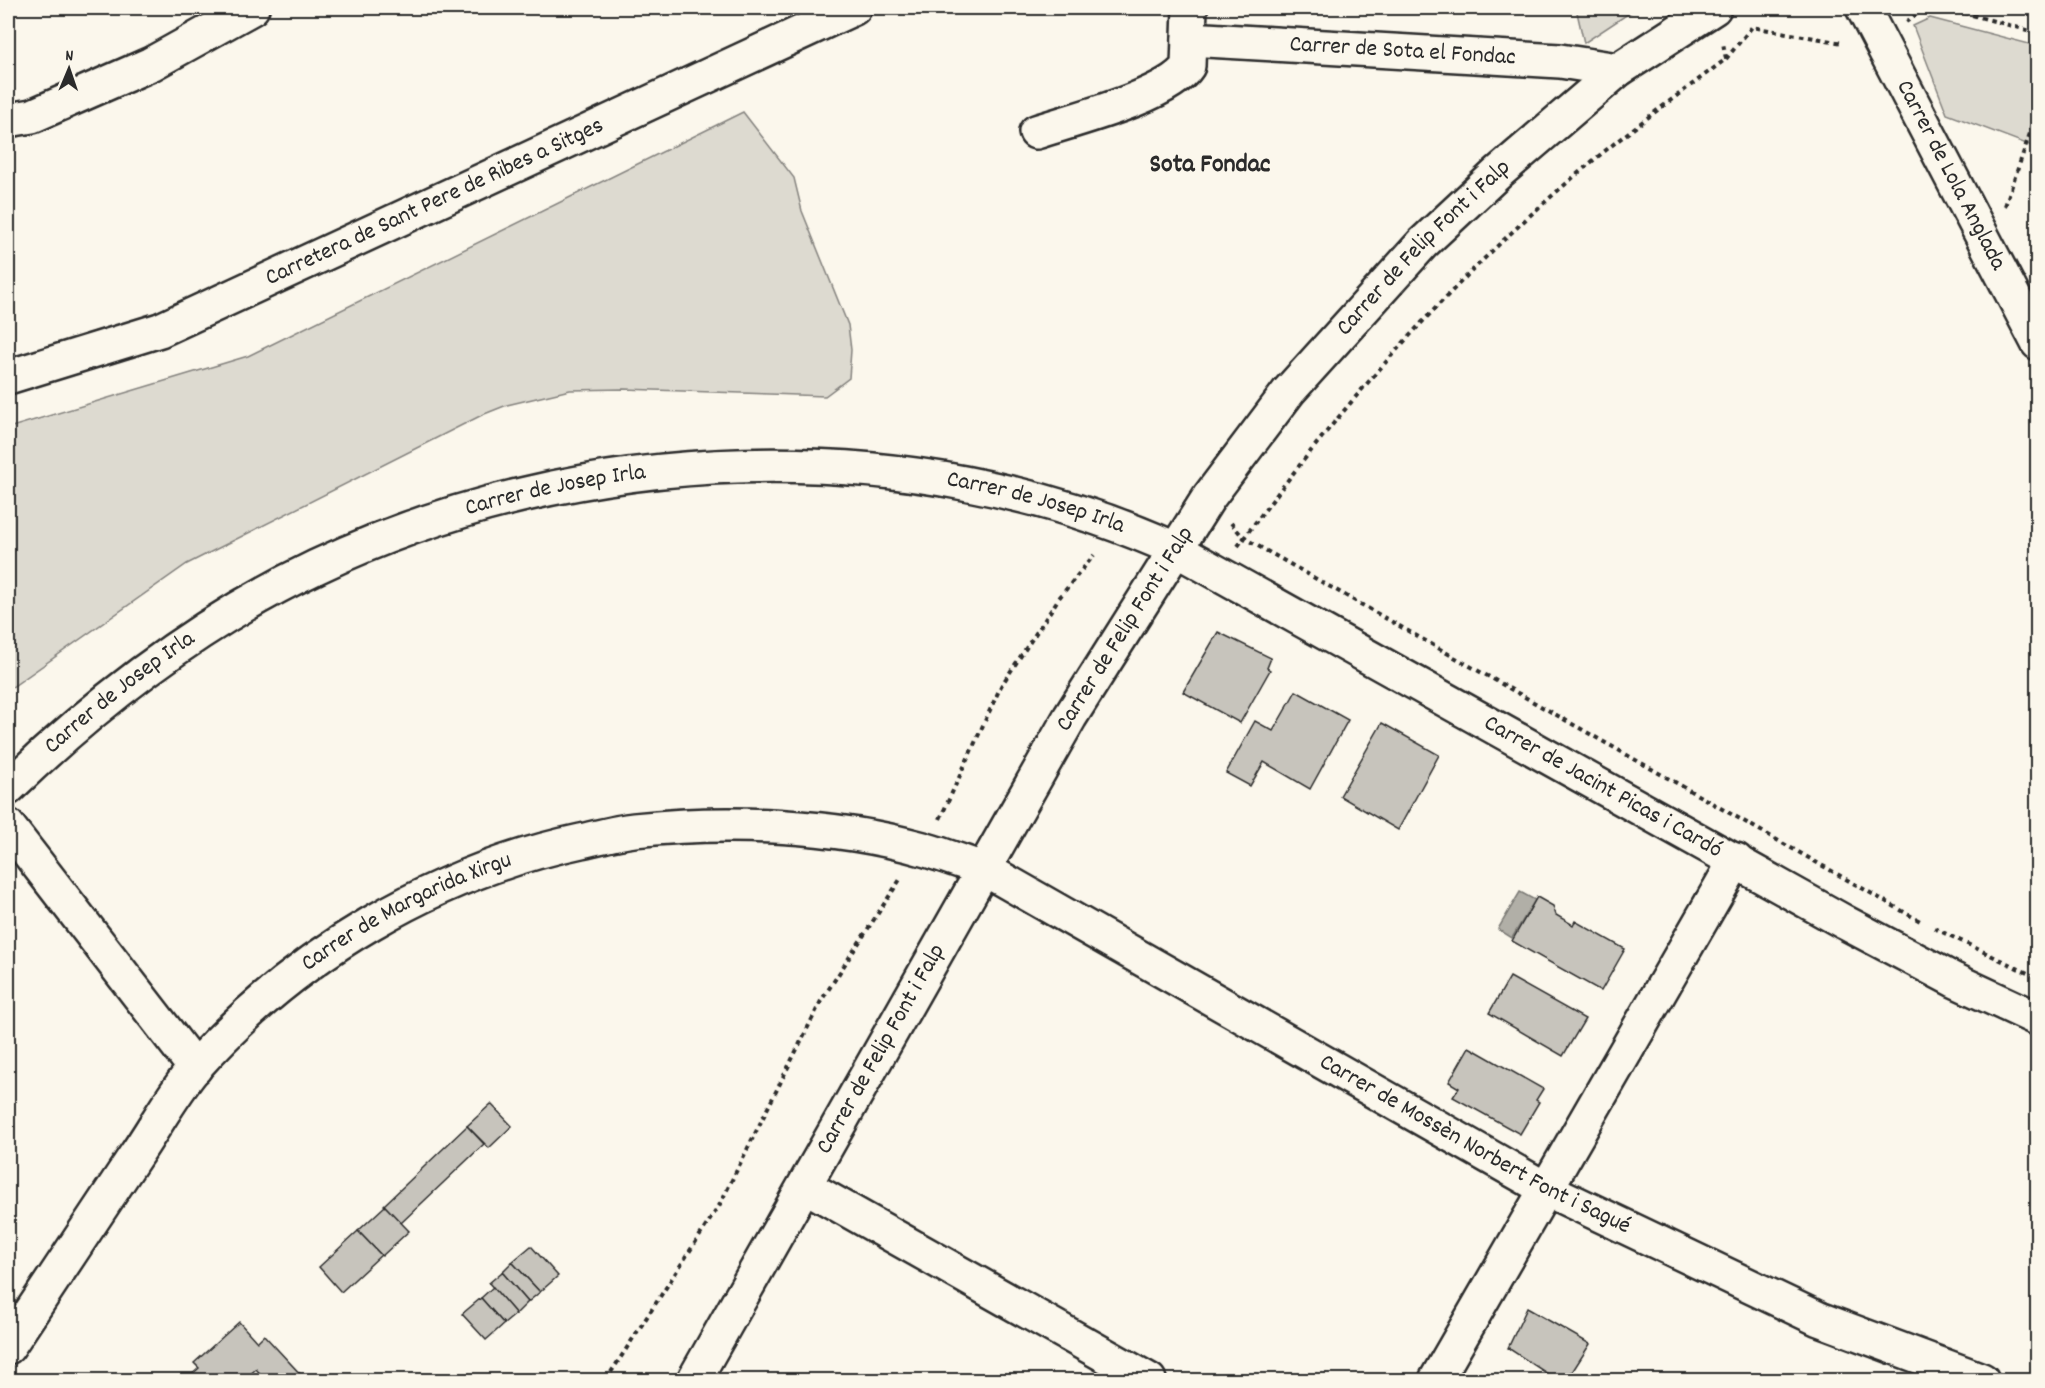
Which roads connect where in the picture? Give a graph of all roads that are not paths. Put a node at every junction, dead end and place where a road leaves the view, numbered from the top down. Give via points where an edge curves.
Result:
1 (252, 8) edge
2 (854, 8) edge
3 (1190, 8) edge
4 (1863, 8) edge
5 (1718, 23) edge
6 (1189, 39) junction
7 (1618, 70) junction
8 (8, 120) edge
9 (1036, 132) dead end
10 (2037, 343) edge
11 (8, 377) edge
12 (1174, 549) junction
13 (8, 788) edge
14 (8, 826) edge
15 (1736, 860) junction
16 (986, 870) junction
17 (2037, 1019) edge
18 (195, 1068) junction
19 (805, 1186) junction
20 (1546, 1189) junction
21 (8, 1347) edge
22 (694, 1380) edge
23 (1149, 1380) edge
24 (1436, 1380) edge
25 (1982, 1380) edge

1 - 8 street via 151,64 32,116
2 - 11 street, Carretera de Sant Pere de Ribes a Sitges via 160,330
3 - 6 street
4 - 10 street, Carrer de Lola Anglada
5 - 7 street, Carrer de Felip Font i Falp
6 - 7 street, Carrer de Sota el Fondac via 1560,61
6 - 9 street via 1188,66 1183,74 1152,92
7 - 12 street, Carrer de Felip Font i Falp via 1423,243 1289,391
12 - 13 street, Carrer de Josep Irla via 1120,524 1026,498 880,472 821,467 723,467 616,477 560,487 401,531 270,591 137,675 86,715
12 - 15 street, Carrer de Jacint Picas i Cardó
12 - 16 street, Carrer de Felip Font i Falp via 1071,717
14 - 18 street
15 - 17 street, Carrer de Jacint Picas i Cardó via 1905,955
15 - 20 street
16 - 18 street, Carrer de Margarida Xirgu via 922,848 843,834 765,827 632,830 549,848 471,875 379,918 262,1000
16 - 19 street, Carrer de Felip Font i Falp
16 - 20 street, Carrer de Mossèn Norbert Font i Sagué
18 - 21 street, Carrer de Margarida Xirgu
19 - 22 street, Carrer de Felip Font i Falp
19 - 23 street
20 - 24 street
20 - 25 street, Carrer de Mossèn Norbert Font i Sagué via 1819,1319

